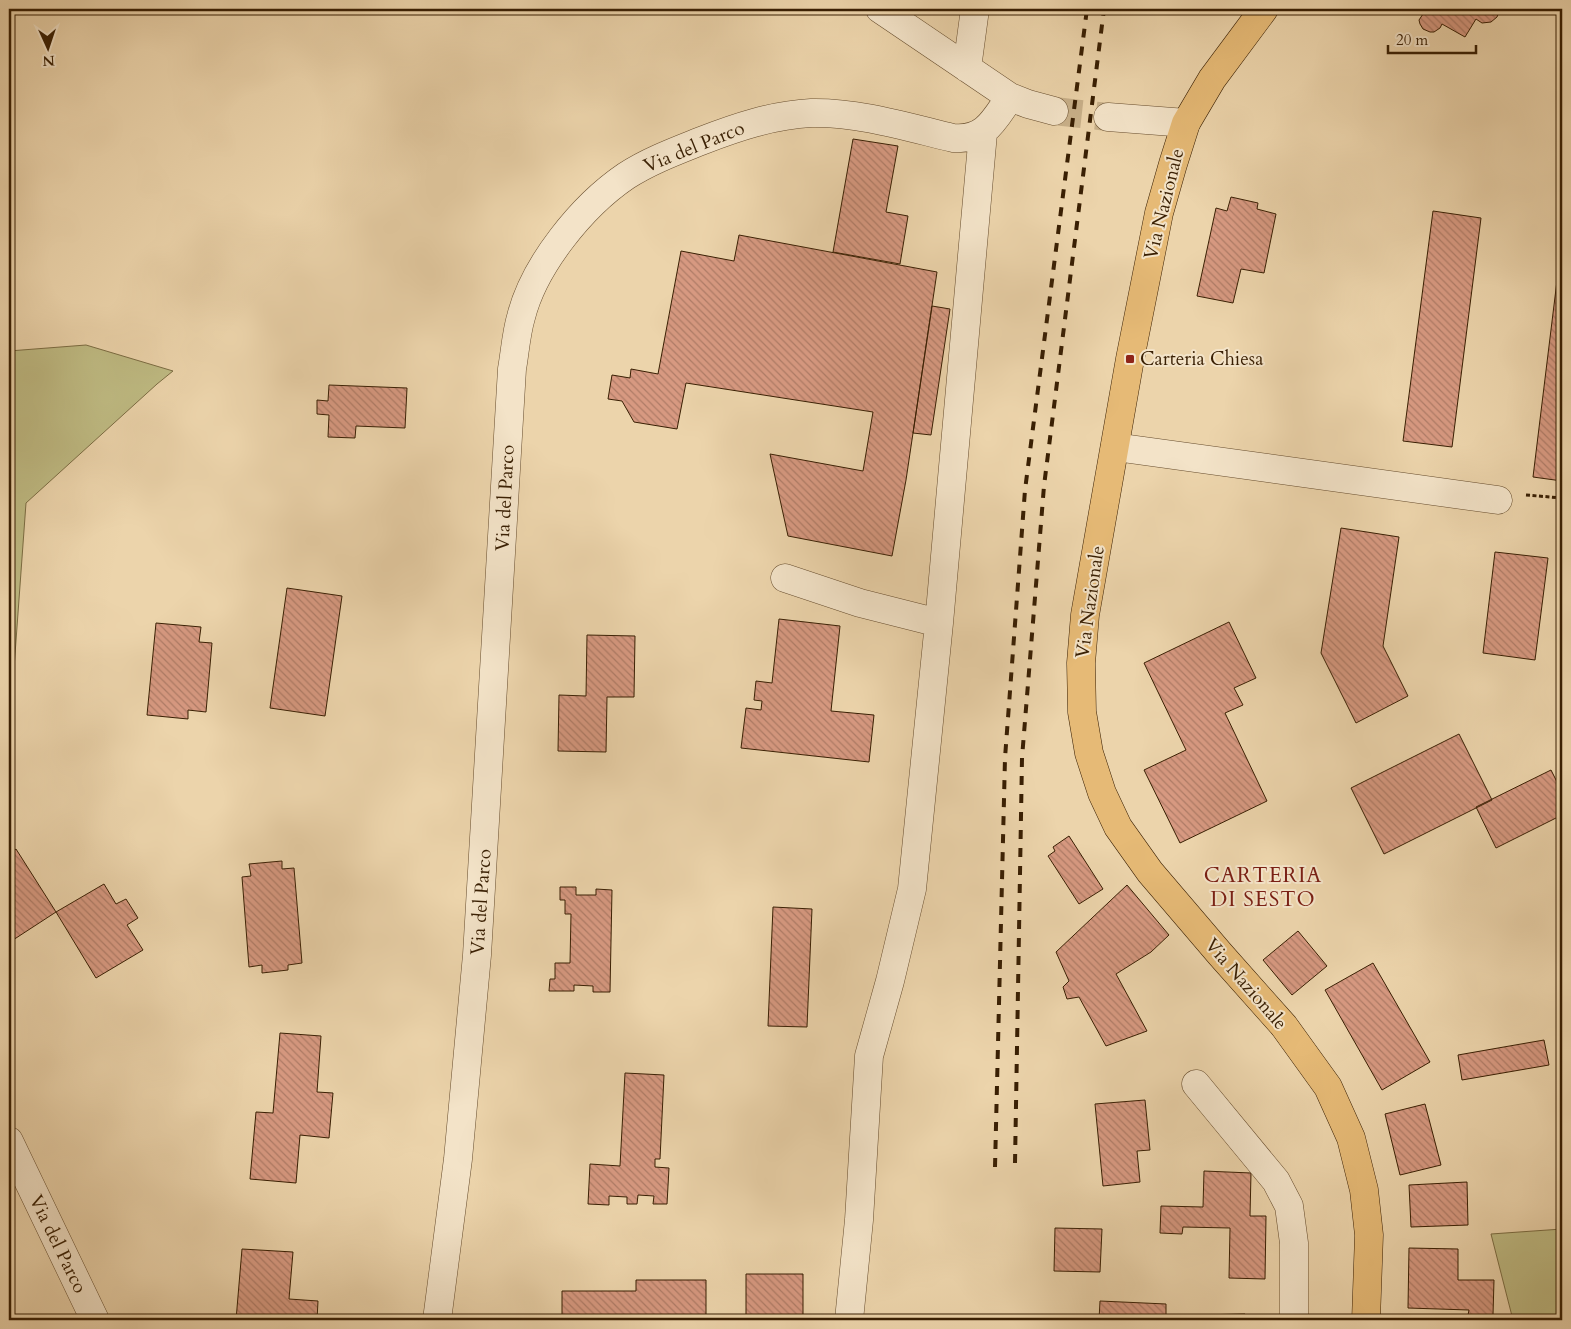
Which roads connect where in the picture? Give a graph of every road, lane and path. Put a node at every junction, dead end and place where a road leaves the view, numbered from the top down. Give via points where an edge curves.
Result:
1 (880, 9) edge
2 (975, 9) edge
3 (1264, 9) edge
4 (967, 68) junction
5 (1010, 97) junction
6 (1054, 111) tunnel mouth
7 (1108, 117) tunnel mouth
8 (1186, 123) junction
9 (983, 133) junction
10 (1115, 447) junction
11 (1562, 498) edge
12 (1498, 500) joint
13 (785, 578) dead end
14 (939, 623) junction
15 (1196, 1084) dead end
16 (9, 1141) edge
17 (95, 1320) edge
18 (438, 1320) edge
19 (849, 1320) edge
20 (1294, 1320) edge
21 (1366, 1320) edge

1 - 4 street
2 - 4 street
3 - 8 main road, Via Nazionale via 1212,79
4 - 5 street
5 - 6 street
5 - 9 street
7 - 8 street
8 - 10 main road, Via Nazionale via 1159,213
9 - 14 street
9 - 18 street, Via del Parco via 953,138 874,119 826,114 753,122 651,162 620,181 573,225 551,253 533,285 521,316 512,369 478,946 458,1159
10 - 12 street
10 - 21 main road, Via Nazionale via 1081,653 1082,712 1089,753 1118,827 1140,860 1284,1026 1328,1087 1351,1138 1364,1190 1369,1235
11 - 12 path via 1529,494
13 - 14 street via 860,603
14 - 19 street via 912,888 869,1056
15 - 20 street via 1276,1181 1289,1206 1294,1243
16 - 17 street, Via del Parco

